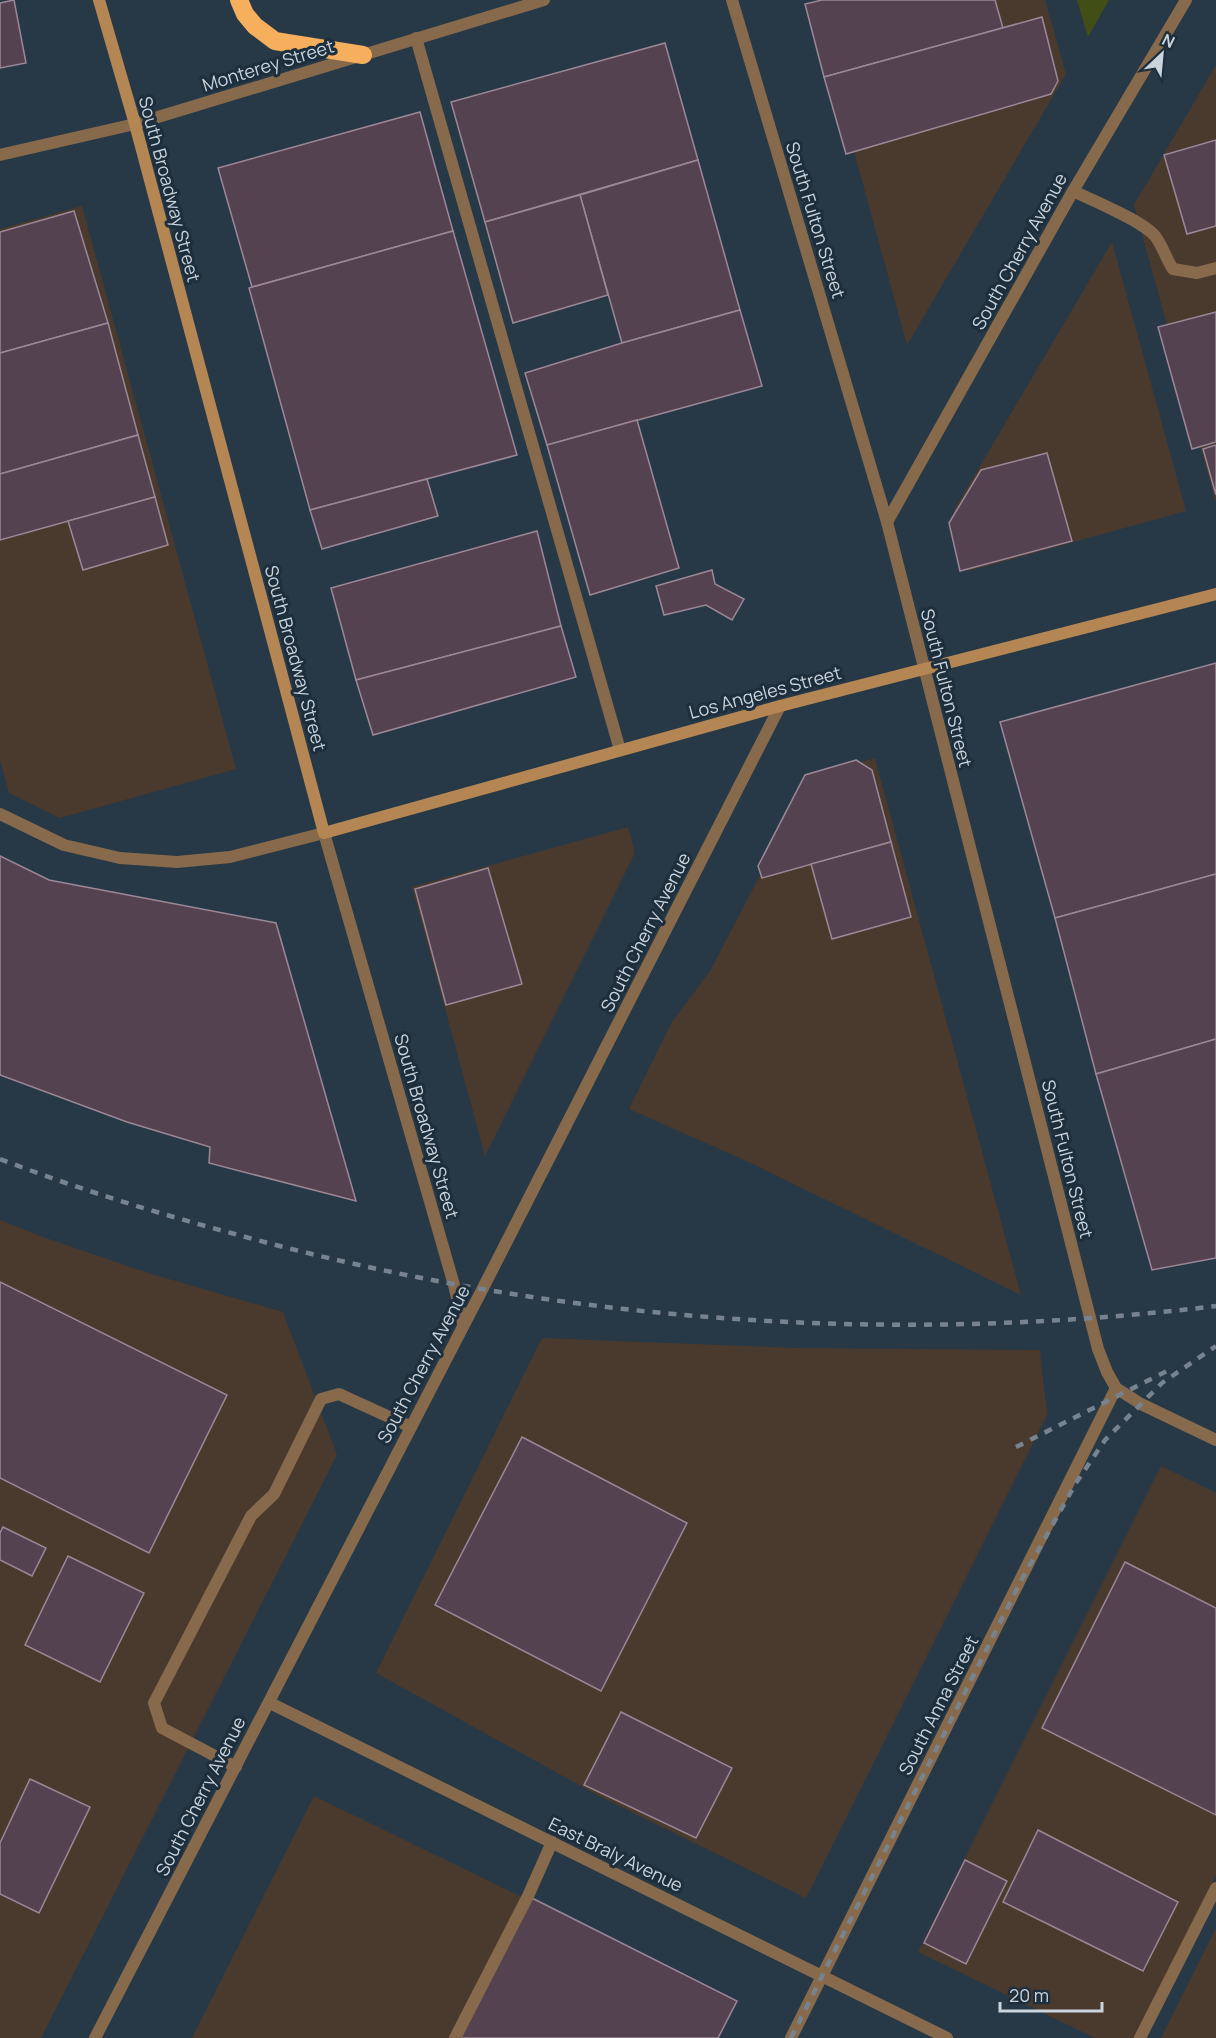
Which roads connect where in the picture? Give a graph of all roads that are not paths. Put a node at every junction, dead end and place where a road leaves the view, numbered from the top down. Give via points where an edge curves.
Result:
1 (99, 0) edge
2 (239, 0) edge
3 (544, 0) edge
4 (732, 0) edge
5 (1186, 0) edge
6 (417, 38) junction
7 (363, 55) junction
8 (135, 124) junction
9 (0, 155) edge
10 (1073, 191) junction
11 (1216, 268) edge
12 (887, 522) junction
13 (1216, 594) edge
14 (923, 669) junction
15 (780, 706) junction
16 (620, 750) junction
17 (0, 813) edge
18 (324, 833) junction
19 (463, 1324) junction
20 (1116, 1388) junction
21 (411, 1427) junction
22 (1216, 1440) edge
23 (270, 1703) junction
24 (236, 1767) junction
25 (552, 1842) junction
26 (1216, 1888) edge
27 (822, 1976) junction
28 (95, 2038) edge
29 (455, 2038) edge
30 (791, 2038) edge
31 (947, 2038) edge
32 (1140, 2038) edge

1 - 8 street, South Broadway Street
2 - 7 highway via 255,26 275,41
3 - 6 street, Monterey Street
4 - 12 street, South Fulton Street
5 - 10 street, South Cherry Avenue
6 - 7 street, Monterey Street
6 - 16 street
7 - 8 street, Monterey Street
8 - 9 street, Monterey Street
8 - 18 street, South Broadway Street
10 - 11 street via 1149,232 1173,269 1197,273
10 - 12 street, South Cherry Avenue
12 - 14 street, South Fulton Street
13 - 14 street, Los Angeles Street
14 - 15 street, Los Angeles Street
14 - 20 street, South Fulton Street via 1098,1349
15 - 16 street, Los Angeles Street
15 - 19 street, South Cherry Avenue
16 - 18 street, Los Angeles Street
17 - 18 street via 64,845 120,858 177,862 230,857
18 - 19 street, South Broadway Street
19 - 21 street, South Cherry Avenue
20 - 22 street
20 - 27 street, South Anna Street
21 - 23 street, South Cherry Avenue
21 - 24 street via 339,1394 321,1399 274,1494 251,1516 153,1703 162,1728
23 - 24 street, South Cherry Avenue
23 - 25 street, East Braly Avenue
24 - 28 street, South Cherry Avenue
25 - 27 street, East Braly Avenue
25 - 29 street
26 - 32 street
27 - 30 street, South Anna Street
27 - 31 street, East Braly Avenue

